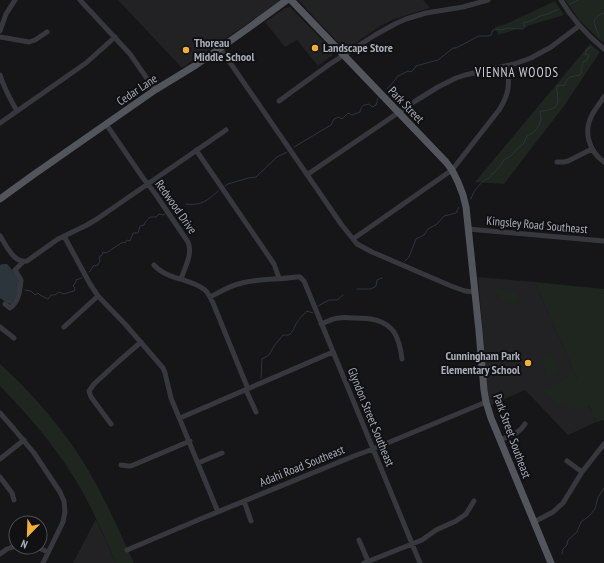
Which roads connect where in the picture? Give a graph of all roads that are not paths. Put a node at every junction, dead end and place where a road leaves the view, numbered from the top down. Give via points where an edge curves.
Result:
1 (15, 0) edge
2 (80, 0) edge
3 (287, 0) edge
4 (291, 0) edge
5 (488, 0) edge
6 (561, 0) edge
7 (579, 26) junction
8 (0, 31) edge
9 (47, 32) dead end
10 (0, 37) edge
11 (115, 37) junction
12 (220, 48) junction
13 (604, 49) edge
14 (344, 55) junction
15 (507, 66) junction
16 (0, 76) edge
17 (155, 90) junction
18 (604, 97) edge
19 (279, 101) dead end
20 (17, 111) junction
21 (398, 113) junction
22 (0, 123) edge
23 (106, 124) junction
24 (226, 130) dead end
25 (592, 148) junction
26 (196, 150) junction
27 (557, 162) dead end
28 (604, 162) edge
29 (452, 170) junction
30 (308, 174) junction
31 (148, 184) junction
32 (0, 199) edge
33 (468, 228) junction
34 (0, 236) edge
35 (64, 236) junction
36 (353, 239) junction
37 (604, 241) edge
38 (22, 262) junction
39 (154, 265) dead end
40 (279, 278) junction
41 (180, 279) junction
42 (474, 292) junction
43 (98, 296) junction
44 (210, 297) junction
45 (5, 304) dead end
46 (321, 324) junction
47 (0, 327) edge
48 (64, 327) dead end
49 (14, 338) dead end
50 (141, 342) junction
51 (333, 352) junction
52 (402, 359) dead end
53 (247, 389) junction
54 (486, 402) junction
55 (256, 412) dead end
56 (0, 413) edge
57 (180, 418) junction
58 (111, 424) dead end
59 (525, 424) dead end
60 (24, 440) junction
61 (500, 440) junction
62 (190, 441) junction
63 (604, 445) edge
64 (373, 449) junction
65 (222, 453) dead end
66 (0, 458) edge
67 (567, 461) dead end
68 (198, 463) junction
69 (121, 466) dead end
70 (582, 472) junction
71 (0, 477) edge
72 (14, 500) dead end
73 (244, 501) junction
74 (474, 501) dead end
75 (218, 512) junction
76 (251, 521) dead end
77 (534, 522) junction
78 (359, 540) dead end
79 (413, 544) junction
80 (127, 550) dead end
81 (48, 552) edge
82 (366, 562) edge
83 (420, 563) edge
84 (551, 563) edge

1 - 8 street via 6,14
2 - 11 street
3 - 12 main road, Cedar Lane
4 - 14 main road
5 - 14 street via 406,19
6 - 7 street
7 - 13 street
7 - 15 street via 547,50
9 - 10 street via 29,42
11 - 17 street
11 - 20 street via 86,63
12 - 17 main road, Cedar Lane
12 - 30 street
14 - 19 street
14 - 21 main road, Park Street
15 - 21 street via 466,75 446,83
15 - 29 street via 509,85 503,104
16 - 20 street
17 - 23 main road, Cedar Lane
18 - 25 street via 588,125
20 - 22 street
21 - 29 main road, Park Street
21 - 30 street
23 - 31 street, Redwood Drive
23 - 32 main road, Cedar Lane
24 - 26 street
25 - 27 street via 568,161
25 - 28 street
26 - 31 street
26 - 40 street via 274,264
29 - 33 main road, Park Street Southeast via 465,201
29 - 36 street
30 - 36 street
31 - 35 street via 97,219
31 - 41 street, Redwood Drive via 190,246 190,254
33 - 37 street, Kingsley Road Southeast
33 - 42 main road, Park Street Southeast
34 - 38 street via 11,253
35 - 38 street
35 - 43 street
36 - 42 street via 359,246 382,257 462,290
38 - 45 street via 15,270 21,280 17,300 12,309
39 - 41 street via 161,272
40 - 44 street via 243,282
40 - 46 street, Glyndon Street Southeast via 302,278
41 - 44 street via 200,287
42 - 54 main road, Park Street Southeast
43 - 48 street
43 - 50 street
44 - 53 street
46 - 51 street, Glyndon Street Southeast
46 - 52 street via 338,318 378,320 394,332
47 - 49 street
50 - 57 street via 163,368
50 - 58 street via 94,384 90,391 94,403
51 - 53 street
51 - 64 street, Glyndon Street Southeast
53 - 55 street
53 - 57 street
54 - 61 main road, Park Street Southeast
54 - 64 street, Adahi Road Southeast
56 - 60 street
57 - 62 street
59 - 61 street via 518,432
60 - 66 street
60 - 81 street via 64,501 63,522
61 - 77 main road, Park Street Southeast
62 - 68 street
62 - 69 street via 131,466
63 - 70 street
64 - 73 street, Adahi Road Southeast
64 - 79 street, Glyndon Street Southeast
65 - 68 street
67 - 70 street
68 - 75 street
70 - 77 street via 563,503 553,512
71 - 72 street
73 - 75 street, Adahi Road Southeast
73 - 76 street
74 - 79 street via 461,518
75 - 80 street, Adahi Road Southeast
77 - 84 main road, Park Street Southeast
78 - 82 street
79 - 82 street
79 - 83 street, Glyndon Street Southeast

